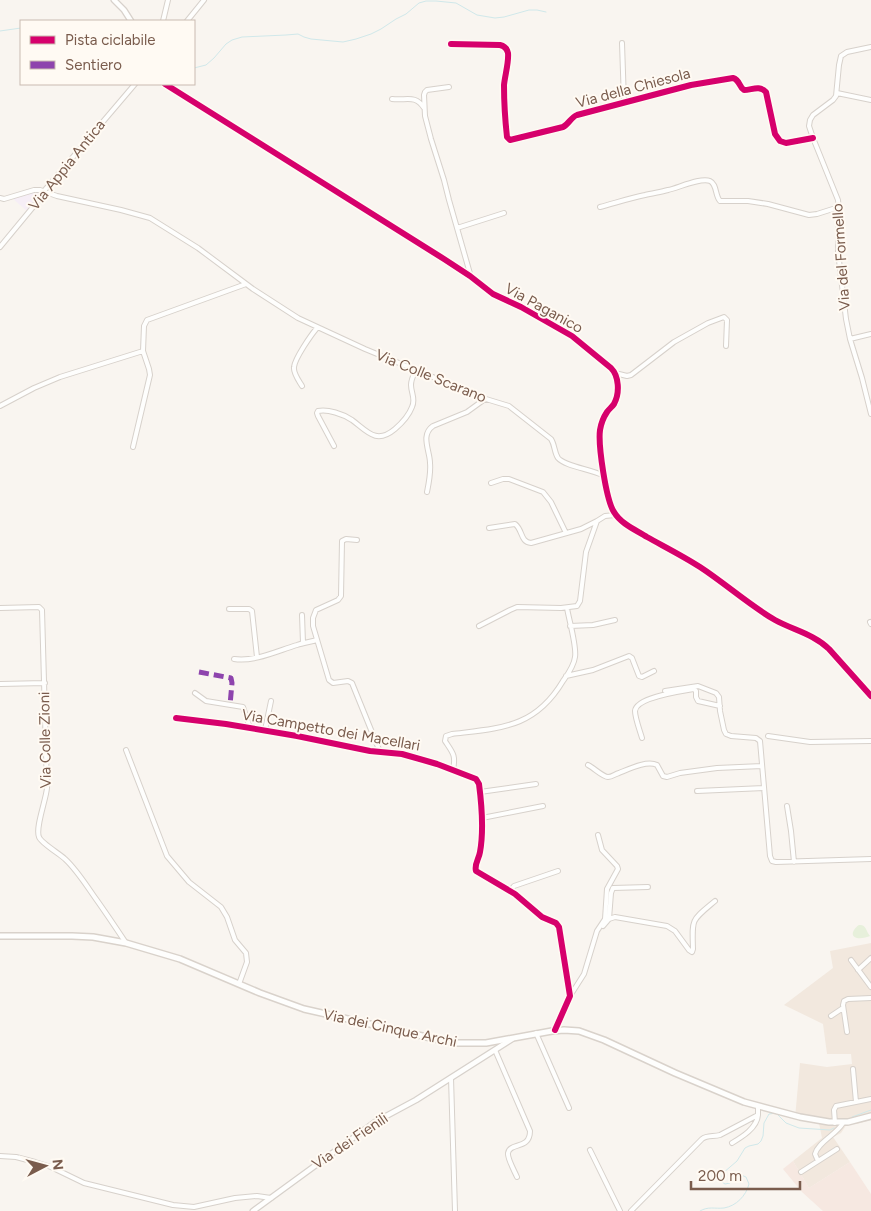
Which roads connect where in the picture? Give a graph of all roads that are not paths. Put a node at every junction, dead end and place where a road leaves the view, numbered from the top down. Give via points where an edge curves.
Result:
1 (114, 0) edge
2 (168, 0) edge
3 (204, 0) edge
4 (130, 20) edge
5 (163, 20) edge
6 (188, 20) edge
7 (451, 44) dead end
8 (622, 44) dead end
9 (871, 47) edge
10 (134, 85) edge
11 (167, 85) edge
12 (449, 87) dead end
13 (837, 93) junction
14 (392, 99) dead end
15 (871, 100) edge
16 (624, 102) junction
17 (424, 108) junction
18 (813, 138) junction
19 (44, 191) junction
20 (1, 199) edge
21 (600, 207) dead end
22 (838, 208) junction
23 (504, 213) dead end
24 (457, 228) junction
25 (0, 247) edge
26 (471, 277) junction
27 (246, 284) junction
28 (317, 328) junction
29 (871, 334) edge
30 (850, 339) junction
31 (726, 346) dead end
32 (143, 351) junction
33 (416, 370) junction
34 (616, 373) junction
35 (302, 386) dead end
36 (486, 399) junction
37 (0, 406) edge
38 (871, 414) edge
39 (334, 446) dead end
40 (132, 447) dead end
41 (604, 476) junction
42 (491, 483) dead end
43 (427, 492) dead end
44 (615, 515) junction
45 (597, 521) junction
46 (489, 528) dead end
47 (566, 533) junction
48 (356, 540) dead end
49 (0, 608) edge
50 (567, 608) junction
51 (229, 610) dead end
52 (302, 615) dead end
53 (615, 620) dead end
54 (479, 626) dead end
55 (570, 626) junction
56 (317, 640) junction
57 (303, 643) junction
58 (257, 657) junction
59 (234, 659) dead end
60 (654, 671) dead end
61 (566, 676) junction
62 (45, 683) junction
63 (0, 684) edge
64 (665, 691) dead end
65 (195, 693) dead end
66 (871, 696) edge
67 (271, 701) dead end
68 (720, 706) junction
69 (176, 718) dead end
70 (250, 728) junction
71 (265, 730) junction
72 (768, 736) dead end
73 (642, 738) dead end
74 (871, 741) edge
75 (126, 750) dead end
76 (380, 752) junction
77 (588, 765) dead end
78 (762, 766) junction
79 (452, 770) junction
80 (536, 784) dead end
81 (764, 788) junction
82 (480, 792) junction
83 (697, 792) dead end
84 (543, 806) dead end
85 (787, 806) dead end
86 (482, 818) junction
87 (598, 835) dead end
88 (871, 859) edge
89 (794, 862) junction
90 (558, 871) dead end
91 (648, 887) dead end
92 (510, 891) junction
93 (715, 901) dead end
94 (609, 919) junction
95 (596, 935) junction
96 (0, 936) edge
97 (126, 943) junction
98 (871, 958) edge
99 (851, 960) dead end
100 (858, 970) junction
101 (239, 984) junction
102 (871, 987) edge
103 (570, 996) junction
104 (871, 998) edge
105 (843, 1008) junction
106 (831, 1016) dead end
107 (556, 1030) junction
108 (846, 1032) dead end
109 (536, 1033) junction
110 (513, 1038) junction
111 (495, 1050) junction
112 (853, 1069) dead end
113 (451, 1078) junction
114 (871, 1099) edge
115 (856, 1102) junction
116 (758, 1106) junction
117 (569, 1108) dead end
118 (758, 1116) junction
119 (871, 1116) edge
120 (843, 1122) junction
121 (835, 1123) junction
122 (732, 1143) dead end
123 (821, 1144) junction
124 (836, 1149) dead end
125 (590, 1150) dead end
126 (827, 1155) junction
127 (0, 1156) edge
128 (818, 1161) junction
129 (801, 1172) dead end
130 (517, 1177) dead end
131 (271, 1198) junction
132 (253, 1211) edge
133 (454, 1211) edge
134 (620, 1211) edge
135 (631, 1211) edge

1 - 4 street
2 - 5 street
3 - 6 street
7 - 16 street, Via della Chiesola via 500,45 507,50 504,99 509,140 563,127 576,115
8 - 16 street
9 - 13 street via 841,56
10 - 19 street, Via Appia Antica
11 - 26 street, Via Paganico
12 - 17 street via 425,91
13 - 15 street
13 - 18 street, Via del Formello via 810,119
14 - 17 street via 415,100
16 - 18 street, Via della Chiesola via 734,78 744,90 760,88 766,92 775,133 780,141 786,143
17 - 24 street
18 - 22 street, Via del Formello via 836,194
19 - 20 street via 34,190
19 - 25 street, Via Appia Antica
19 - 27 street, Via Colle Scarano via 150,218
21 - 22 street via 708,180 720,201 762,203 809,215
22 - 30 street, Via del Formello via 838,254
23 - 24 street
24 - 26 street
26 - 34 street, Via Paganico via 493,294 572,336
27 - 28 street, Via Colle Scarano
27 - 32 street via 148,320 144,326
28 - 33 street, Via Colle Scarano
28 - 35 street via 294,366
29 - 30 street
30 - 38 street, Via del Formello
31 - 34 street via 727,320 723,317 674,342 631,375
32 - 37 street via 60,377
32 - 40 street via 150,374
33 - 36 street, Via Colle Scarano
33 - 39 street via 411,383 412,408 388,434 374,435 343,416 318,411
34 - 41 street via 616,399 604,418 600,435
36 - 41 street, Via Colle Scarano via 510,407 549,437 562,460
36 - 43 street via 467,412 432,427 427,433 430,466
41 - 44 street
42 - 47 street via 509,478 545,493
44 - 45 street
44 - 66 street via 702,568 770,616 819,640
45 - 47 street
45 - 50 street via 586,550 580,602
46 - 47 street via 516,524 529,543
48 - 56 street, Via Campetto dei Macellari via 342,542 341,596 315,612 313,624
49 - 62 street, Via Colle Zioni via 42,608
50 - 54 street via 517,608
50 - 55 street
51 - 58 street via 252,611
52 - 57 street
53 - 55 street
55 - 61 street via 575,656
56 - 57 street
56 - 76 street, Via Campetto dei Macellari via 329,681 349,681 353,685
57 - 58 street
58 - 59 street
60 - 61 street via 639,676 629,656
61 - 79 street via 550,700 524,719 502,728 446,736 455,757
62 - 63 street, Via Colle Zioni
62 - 97 street, Via Colle Zioni via 47,788 39,837 72,866
64 - 68 street via 702,687 718,694
65 - 70 street, Via Campetto dei Macellari via 205,701 243,707
67 - 71 street
68 - 73 street via 698,701 694,689 655,696 636,708
68 - 78 street via 726,734 760,741
69 - 70 street, Via Campetto dei Macellari
70 - 71 street, Via Campetto dei Macellari
71 - 76 street, Via Campetto dei Macellari
72 - 74 street via 810,742
75 - 101 street via 167,856 189,882 221,907 235,940 246,954
76 - 79 street, Via Campetto dei Macellari via 406,754
77 - 78 street via 606,777 653,763 666,777 717,768
78 - 81 street
79 - 82 street, Via Campetto dei Macellari via 476,780
80 - 82 street
81 - 83 street
81 - 89 street via 771,860
82 - 86 street
84 - 86 street
85 - 89 street
86 - 92 street via 481,850 475,870
87 - 95 street via 601,848 618,869 606,894 606,917
88 - 89 street
90 - 92 street via 514,886
91 - 94 street via 613,888
92 - 103 street via 542,917 558,925
93 - 94 street via 694,920 692,952 667,926 615,917
94 - 95 street
95 - 103 street via 585,972
96 - 97 main road, Via dei Cinque Archi via 72,936
97 - 101 main road, Via dei Cinque Archi via 180,959
98 - 100 street
99 - 100 street
100 - 102 street
101 - 110 main road, Via dei Cinque Archi via 308,1010 450,1042 483,1044
103 - 107 street
104 - 105 street via 846,1000
105 - 106 street
105 - 108 street
107 - 109 main road, Via dei Cinque Archi
107 - 116 main road, Via dei Cinque Archi via 576,1031 598,1038 675,1074
109 - 110 main road, Via dei Cinque Archi
109 - 117 street
110 - 111 street, Via dei Fienili
111 - 113 street, Via dei Fienili
111 - 130 street via 529,1130 527,1142 508,1152
112 - 115 street
113 - 131 street, Via dei Fienili via 375,1122
113 - 133 street
114 - 115 street
115 - 121 street via 835,1107
116 - 118 street
116 - 121 main road, Via dei Cinque Archi
118 - 122 street via 746,1134
118 - 135 street via 720,1135 702,1138
119 - 120 main road, Via dei Cinque Archi
120 - 121 main road, Via dei Cinque Archi
120 - 123 street
123 - 126 street
123 - 128 street via 815,1152
124 - 126 street
125 - 134 street
126 - 128 street
127 - 131 street via 33,1161 86,1184 171,1205 193,1207 245,1197
128 - 129 street
131 - 132 street, Via dei Fienili

